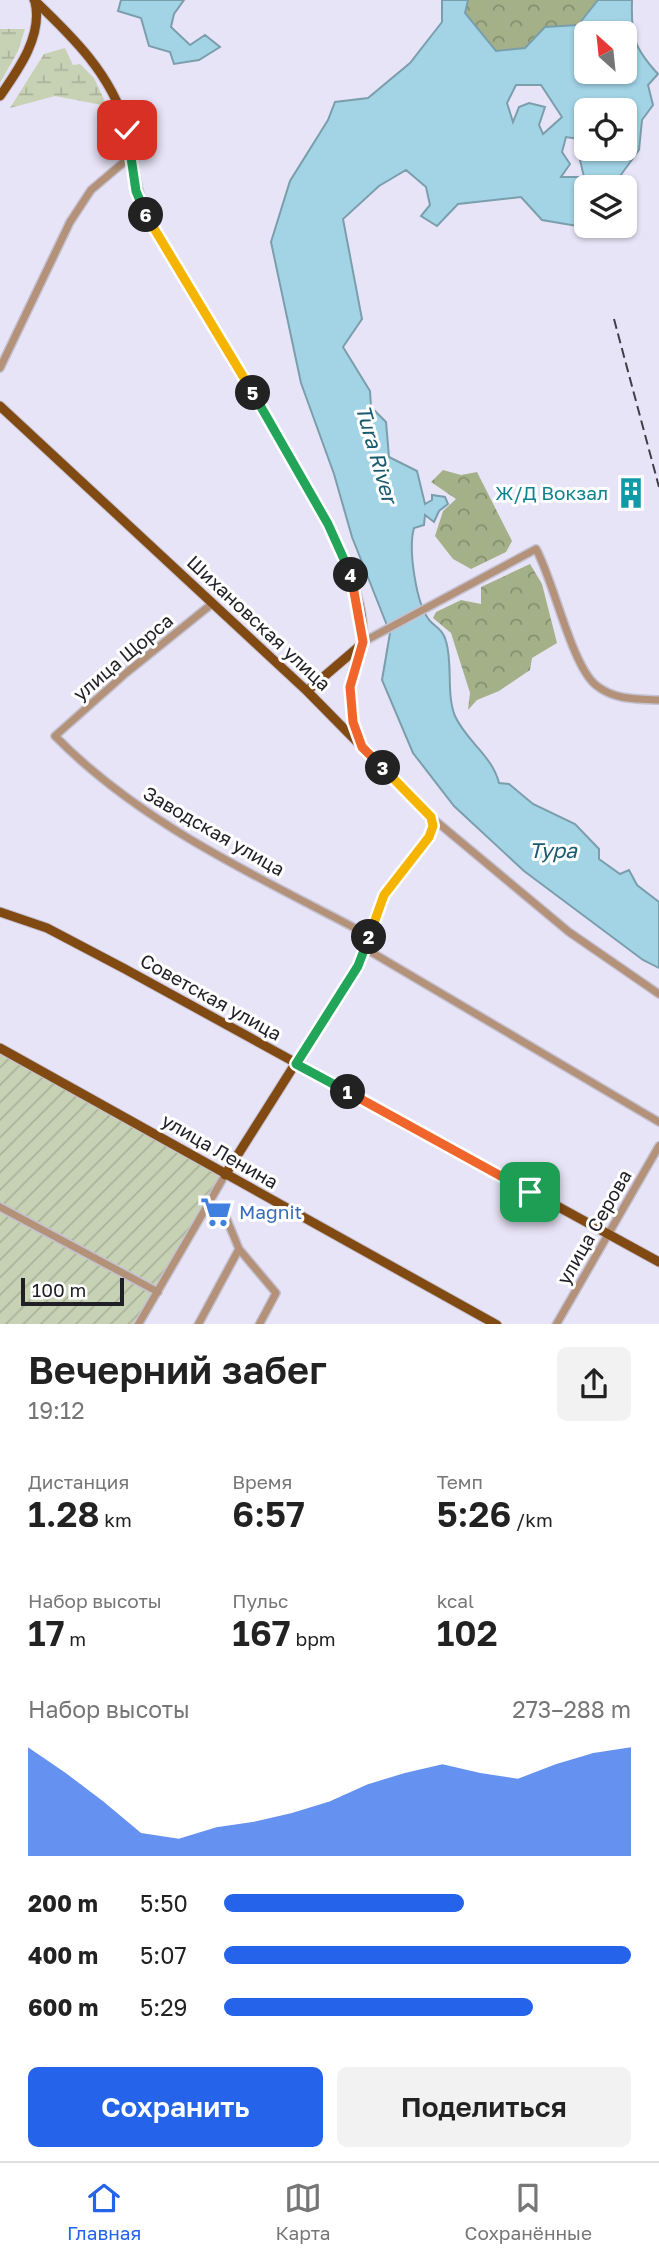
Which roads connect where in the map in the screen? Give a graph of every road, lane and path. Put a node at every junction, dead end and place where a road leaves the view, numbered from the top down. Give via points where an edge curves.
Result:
1 (34, 0) edge
2 (50, 15) junction
3 (36, 27) junction
4 (0, 96) edge
5 (131, 157) junction
6 (0, 368) edge
7 (0, 407) edge
8 (213, 603) junction
9 (363, 642) junction
10 (307, 691) junction
11 (659, 699) edge
12 (55, 736) joint
13 (362, 747) junction
14 (431, 817) junction
15 (0, 912) edge
16 (370, 936) junction
17 (366, 949) junction
18 (659, 993) edge
19 (0, 1048) edge
20 (296, 1064) junction
21 (659, 1122) edge
22 (659, 1146) edge
23 (225, 1175) junction
24 (210, 1202) junction
25 (0, 1207) edge
26 (608, 1234) junction
27 (239, 1249) junction
28 (659, 1262) edge
29 (158, 1292) junction
30 (139, 1324) edge
31 (199, 1324) edge
32 (260, 1324) edge
33 (495, 1324) edge
34 (557, 1324) edge

1 - 2 main road
1 - 3 main road
2 - 3 street
2 - 5 main road via 87,54 107,86 120,110
3 - 4 main road
5 - 6 street via 91,190 70,222
5 - 9 main road via 136,191 147,217 340,549 357,597
7 - 8 main road, Шихановская улица
8 - 10 main road, Шихановская улица
8 - 12 street, улица Щорса
9 - 10 main road
9 - 11 street via 536,549 590,680 609,694 626,699
9 - 13 main road via 350,687 353,722
10 - 13 main road, Шихановская улица
12 - 16 street, Заводская улица via 90,772 132,802 236,865
13 - 14 main road, Шихановская улица
14 - 16 main road via 431,833 384,895
14 - 18 street, Шихановская улица via 584,944
15 - 20 main road, Советская улица via 47,928
16 - 17 main road
17 - 20 main road
17 - 21 street
19 - 23 main road, улица Ленина
20 - 23 main road
20 - 26 main road, Советская улица
22 - 26 street, улица Серова
23 - 24 street
23 - 33 main road, улица Ленина
24 - 27 street via 223,1210
24 - 29 street
25 - 29 street
26 - 28 main road, Советская улица
26 - 34 street, улица Серова
27 - 31 street
27 - 32 street via 276,1293
29 - 30 street

